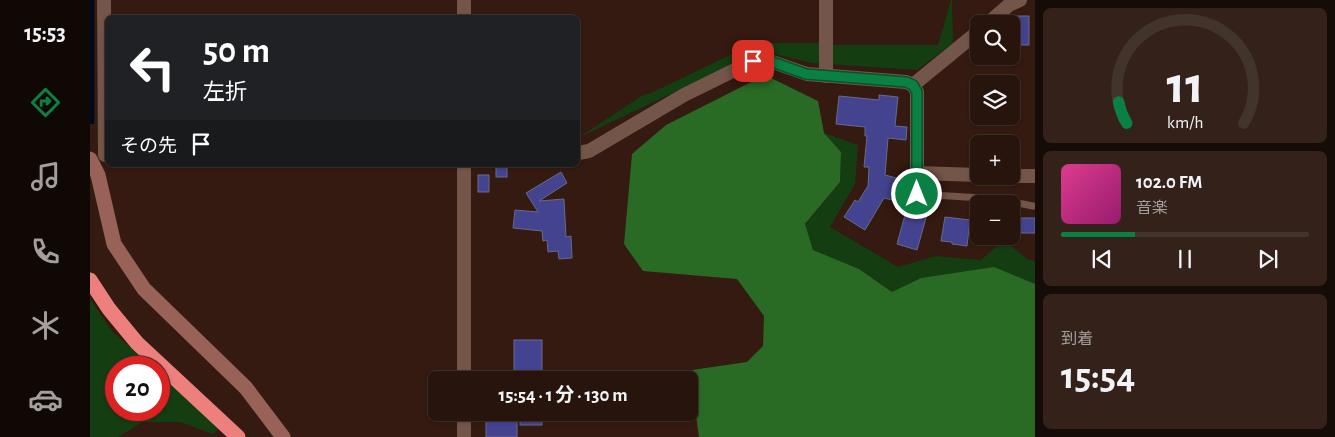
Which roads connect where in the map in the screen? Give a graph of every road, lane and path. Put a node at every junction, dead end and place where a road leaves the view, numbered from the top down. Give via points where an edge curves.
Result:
1 (104, 0) edge
2 (464, 0) edge
3 (826, 0) edge
4 (1020, 0) edge
5 (464, 15) edge
6 (998, 15) edge
7 (970, 38) edge
8 (826, 76) junction
9 (913, 85) junction
10 (580, 153) edge
11 (98, 157) edge
12 (464, 167) edge
13 (917, 173) junction
14 (970, 175) edge
15 (1020, 176) edge
16 (1035, 176) edge
17 (1033, 206) dead end
18 (90, 280) edge
19 (464, 371) edge
20 (464, 421) edge
21 (238, 437) edge
22 (283, 437) edge
23 (464, 437) edge

1 - 11 street
2 - 5 street
3 - 8 street
4 - 6 street
7 - 9 street
8 - 9 street
8 - 10 street via 806,74 767,60 753,61 684,95 589,151
9 - 13 street via 917,92
11 - 22 street via 98,175 114,244 144,289 246,388
12 - 19 street
13 - 14 street
13 - 17 lane via 917,194 998,199
15 - 16 street
18 - 21 highway via 137,343
20 - 23 street

